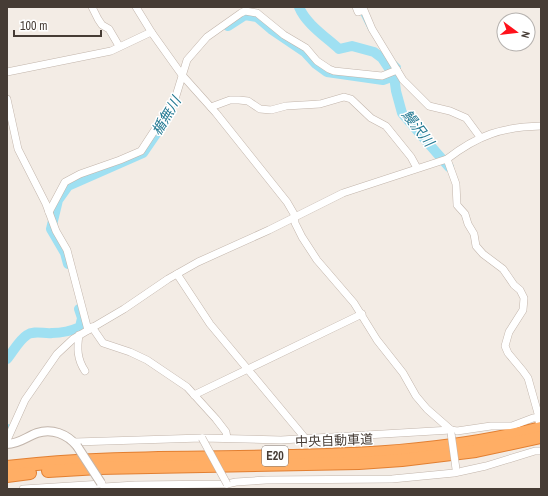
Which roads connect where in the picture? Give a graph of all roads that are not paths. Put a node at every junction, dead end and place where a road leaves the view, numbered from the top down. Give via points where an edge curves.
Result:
1 (92, 7) edge
2 (136, 7) edge
3 (358, 10) edge
4 (152, 33) junction
5 (119, 46) junction
6 (7, 72) edge
7 (398, 72) junction
8 (182, 75) junction
9 (7, 99) edge
10 (211, 107) junction
11 (541, 126) edge
12 (480, 137) junction
13 (448, 159) junction
14 (417, 168) junction
15 (50, 214) junction
16 (295, 217) junction
17 (177, 274) junction
18 (362, 314) junction
19 (90, 328) junction
20 (80, 335) junction
21 (249, 369) junction
22 (85, 371) dead end
23 (194, 395) junction
24 (540, 421) edge
25 (451, 431) junction
26 (541, 437) edge
27 (202, 438) junction
28 (227, 438) junction
29 (306, 438) junction
30 (7, 440) edge
31 (7, 444) edge
32 (76, 444) junction
33 (541, 451) edge
34 (7, 467) edge
35 (456, 471) junction
36 (7, 476) edge
37 (103, 486) edge
38 (229, 486) edge
39 (23, 489) edge

1 - 5 street via 102,25 109,29
2 - 4 street
3 - 7 street via 364,10 372,29
4 - 5 street
4 - 8 street
5 - 6 street via 99,54
7 - 8 street via 382,76 334,71 317,61 306,48 284,35 257,13 245,11 207,37 187,60
7 - 12 street via 429,106 466,118
8 - 10 street
8 - 15 street via 175,99 141,151 65,182
9 - 15 street via 18,149
10 - 14 street via 230,100 239,100 271,110 286,106 320,104 347,97 371,118 386,126
10 - 16 street via 287,202
11 - 12 street via 519,126
12 - 13 street
13 - 14 street
13 - 24 street via 456,184 458,205 474,234 476,246 503,269 524,298 523,310 509,332 505,346 512,360 528,378
14 - 16 street via 343,193
15 - 19 street via 67,250
16 - 17 street
16 - 18 street via 302,237 317,260
17 - 19 street
17 - 21 street via 210,324
18 - 21 street
18 - 25 street via 416,396 426,409
19 - 20 street
19 - 23 street via 103,343 147,360 187,387
20 - 22 street via 78,356
20 - 30 street via 57,354 25,400
21 - 23 street
21 - 29 street
23 - 28 street via 226,432
24 - 25 street via 532,418 512,426
24 - 34 highway, 中央自動車道 / E20 via 513,435 402,451 99,459
25 - 29 street
25 - 35 street, bridge
26 - 36 highway, 中央自動車道 / E20 via 476,451 402,460 99,468
27 - 28 street
27 - 32 street
27 - 38 street, bridge
28 - 29 street
31 - 32 street via 45,431 61,433
32 - 37 street, bridge
33 - 35 street via 486,466
35 - 38 street via 392,479 266,480 236,482
37 - 38 street
37 - 39 street

